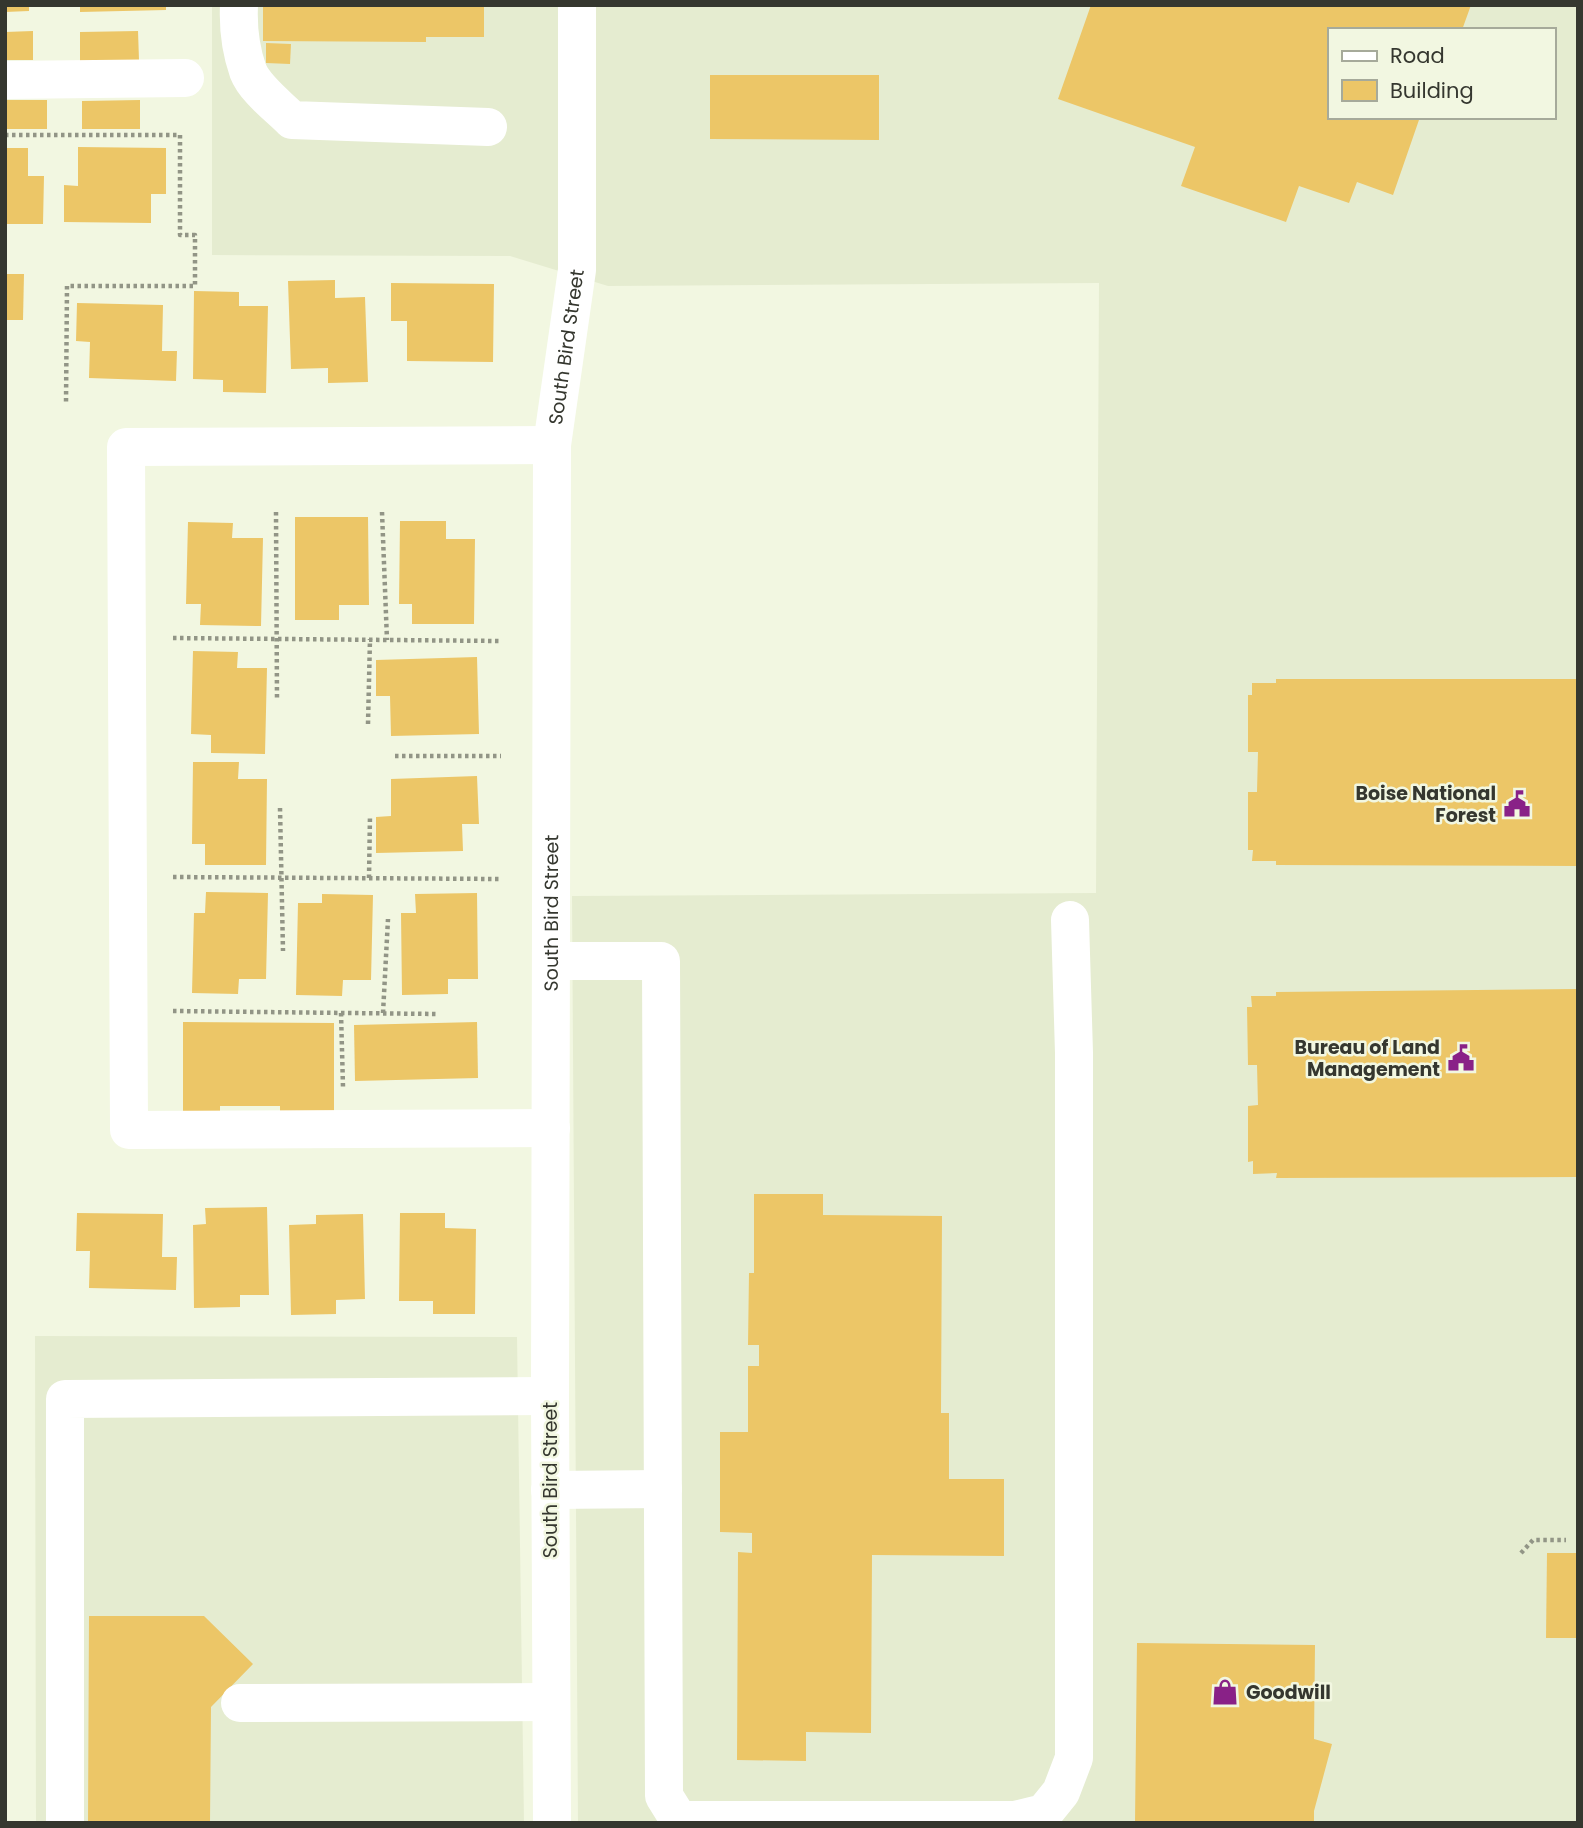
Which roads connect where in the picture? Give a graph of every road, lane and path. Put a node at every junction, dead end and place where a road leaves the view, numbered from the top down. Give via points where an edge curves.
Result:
1 (239, 5) edge
2 (577, 5) edge
3 (185, 78) dead end
4 (5, 80) edge
5 (488, 127) dead end
6 (5, 135) edge
7 (66, 403) dead end
8 (552, 445) junction
9 (276, 512) dead end
10 (382, 512) dead end
11 (173, 638) dead end
12 (277, 639) junction
13 (370, 639) junction
14 (387, 640) junction
15 (500, 640) dead end
16 (277, 699) dead end
17 (368, 724) dead end
18 (395, 756) dead end
19 (500, 756) dead end
20 (280, 808) dead end
21 (370, 815) dead end
22 (173, 877) dead end
23 (282, 877) junction
24 (369, 878) junction
25 (501, 879) dead end
26 (388, 919) dead end
27 (1070, 920) dead end
28 (283, 951) dead end
29 (551, 961) junction
30 (173, 1011) dead end
31 (341, 1013) junction
32 (383, 1013) junction
33 (436, 1014) dead end
34 (343, 1087) dead end
35 (551, 1128) junction
36 (550, 1396) junction
37 (663, 1489) junction
38 (550, 1490) junction
39 (1566, 1540) dead end
40 (1521, 1553) dead end
41 (551, 1702) junction
42 (240, 1703) dead end
43 (65, 1823) edge
44 (552, 1823) edge

1 - 5 street via 248,72 292,120
2 - 8 street, South Bird Street via 577,271
3 - 4 street
6 - 7 path via 180,135 180,235 194,236 194,286 67,286
8 - 29 street, South Bird Street
8 - 35 street via 126,447 129,1130
9 - 12 path
10 - 14 path
11 - 12 path
12 - 13 path
12 - 16 path
13 - 14 path
13 - 17 path
14 - 15 path
18 - 19 path
20 - 23 path
21 - 24 path
22 - 23 path
23 - 24 path
23 - 28 path
24 - 25 path
26 - 32 path
27 - 37 street via 1074,1758 1061,1792 1044,1813 1015,1820 680,1820 664,1796
29 - 35 street, South Bird Street
29 - 37 street via 661,961
30 - 31 path
31 - 32 path
31 - 34 path
32 - 33 path
35 - 36 street, South Bird Street
36 - 38 street, South Bird Street
36 - 43 street via 65,1399
37 - 38 street
38 - 41 street, South Bird Street
39 - 40 path via 1533,1540
41 - 42 street
41 - 44 street, South Bird Street

